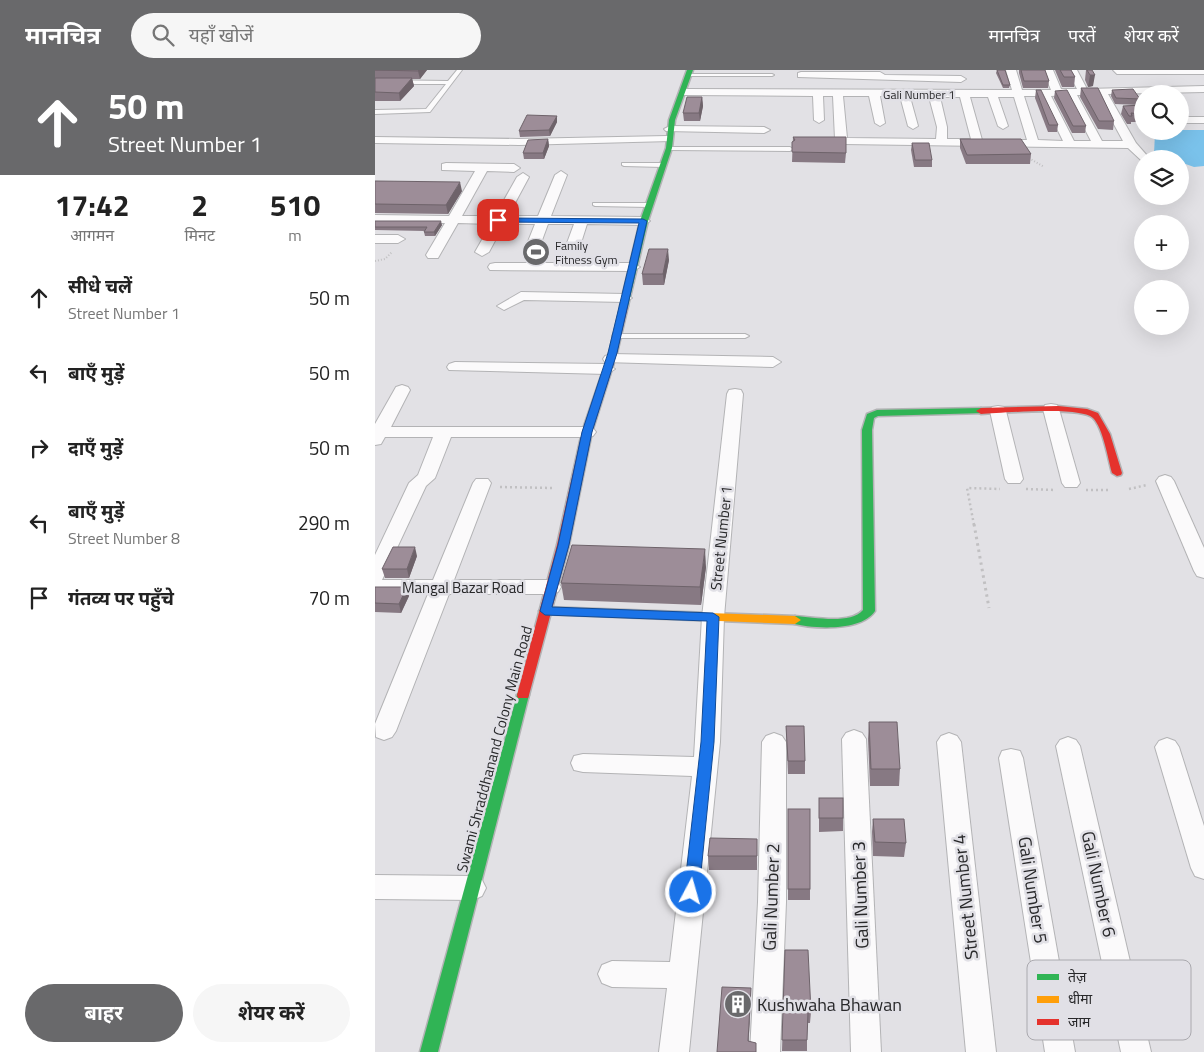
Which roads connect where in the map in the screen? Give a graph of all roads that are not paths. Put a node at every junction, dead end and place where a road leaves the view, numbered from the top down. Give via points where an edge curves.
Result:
1 (460, 70) edge
2 (1011, 70) edge
3 (1048, 70) edge
4 (1072, 70) edge
5 (1115, 70) edge
6 (1203, 71) edge
7 (690, 72) edge
8 (772, 75) dead end
9 (801, 79) dead end
10 (1204, 80) edge
11 (375, 82) edge
12 (450, 83) junction
13 (880, 83) edge
14 (963, 85) edge
15 (1125, 85) junction
16 (1204, 89) edge
17 (684, 92) junction
18 (1019, 93) junction
19 (1045, 93) junction
20 (1058, 93) junction
21 (1071, 93) junction
22 (1084, 93) junction
23 (1102, 93) junction
24 (818, 94) junction
25 (838, 94) junction
26 (904, 94) junction
27 (934, 94) junction
28 (992, 94) junction
29 (1127, 110) edge
30 (1189, 110) edge
31 (1204, 110) edge
32 (375, 112) edge
33 (1113, 114) junction
34 (1134, 119) edge
35 (819, 120) dead end
36 (1189, 120) edge
37 (1204, 120) edge
38 (880, 123) dead end
39 (913, 126) dead end
40 (1003, 126) dead end
41 (764, 130) dead end
42 (897, 131) dead end
43 (669, 139) junction
44 (375, 140) edge
45 (464, 141) junction
46 (900, 143) junction
47 (941, 143) junction
48 (979, 144) junction
49 (1034, 144) junction
50 (1070, 144) junction
51 (1098, 144) junction
52 (1131, 145) junction
53 (790, 149) edge
54 (1136, 150) edge
55 (624, 164) dead end
56 (663, 165) junction
57 (446, 168) junction
58 (483, 168) junction
59 (561, 176) dead end
60 (438, 179) dead end
61 (454, 185) edge
62 (474, 185) junction
63 (649, 205) junction
64 (375, 219) edge
65 (453, 220) junction
66 (498, 220) junction
67 (543, 220) junction
68 (587, 221) junction
69 (643, 221) junction
70 (375, 239) edge
71 (398, 239) dead end
72 (574, 243) dead end
73 (482, 252) dead end
74 (530, 254) dead end
75 (433, 255) dead end
76 (633, 266) junction
77 (495, 268) dead end
78 (558, 282) dead end
79 (553, 297) junction
80 (625, 298) junction
81 (504, 306) dead end
82 (616, 336) junction
83 (745, 336) dead end
84 (773, 362) dead end
85 (609, 364) junction
86 (455, 367) dead end
87 (401, 390) dead end
88 (735, 394) dead end
89 (1051, 410) junction
90 (997, 411) junction
91 (444, 432) junction
92 (587, 432) junction
93 (376, 434) edge
94 (1117, 473) dead end
95 (1165, 481) road end
96 (481, 486) road end
97 (1015, 486) road end
98 (1072, 487) road end
99 (1204, 571) edge
100 (375, 576) edge
101 (375, 587) edge
102 (443, 587) junction
103 (551, 587) junction
104 (545, 611) junction
105 (713, 617) junction
106 (384, 731) dead end
107 (854, 739) dead end
108 (774, 742) dead end
109 (949, 742) dead end
110 (1068, 746) dead end
111 (1167, 747) dead end
112 (706, 755) junction
113 (1011, 758) dead end
114 (583, 763) dead end
115 (1204, 868) edge
116 (375, 887) edge
117 (473, 888) junction
118 (1045, 960) edge
119 (1116, 960) edge
120 (611, 974) dead end
121 (683, 975) junction
122 (429, 1052) edge
123 (674, 1052) edge
124 (765, 1052) edge
125 (866, 1052) edge
126 (981, 1052) edge

1 - 12 lane
2 - 18 street
3 - 20 street
4 - 22 street
5 - 6 street
5 - 15 street
7 - 8 lane
7 - 17 street, Swami Shraddhanand Colony Main Road
9 - 13 street
10 - 15 street
11 - 12 lane
12 - 32 lane via 426,112
13 - 14 street
13 - 25 street, Gali Number 1
13 - 26 street, Gali Number 1
13 - 38 street
14 - 27 street, Gali Number 1
14 - 28 street, Gali Number 1
14 - 48 street
15 - 16 street
15 - 23 street, Gali Number 1 via 1125,91
17 - 24 street, Gali Number 1
17 - 43 street, Swami Shraddhanand Colony Main Road
18 - 19 street, Gali Number 1
18 - 28 street, Gali Number 1
18 - 49 street
19 - 20 street, Gali Number 1
19 - 50 street
20 - 21 street, Gali Number 1
21 - 22 street, Gali Number 1
21 - 51 street
22 - 23 street, Gali Number 1
23 - 33 street
24 - 25 street, Gali Number 1
24 - 35 street
25 - 46 street via 841,139
26 - 27 street, Gali Number 1
26 - 39 street
27 - 47 street via 942,127
28 - 40 street
29 - 33 street
30 - 31 street
33 - 34 street
33 - 52 street
36 - 37 street
41 - 43 street
42 - 46 street
43 - 45 street
43 - 53 lane
43 - 56 street, Swami Shraddhanand Colony Main Road
44 - 45 street
45 - 57 street
46 - 47 street
47 - 48 street
48 - 49 street
49 - 50 street
50 - 51 street
51 - 52 street
52 - 54 street
55 - 56 lane
56 - 63 street, Swami Shraddhanand Colony Main Road
57 - 58 street
57 - 60 street
58 - 62 street
58 - 66 street via 518,172
59 - 67 street
61 - 62 street
62 - 65 street
63 - 68 lane via 595,201
63 - 69 street, Swami Shraddhanand Colony Main Road
64 - 65 street
65 - 66 street
65 - 75 street
66 - 67 street
66 - 73 street
67 - 68 street
67 - 74 street
68 - 69 street
68 - 72 street
69 - 76 street, Swami Shraddhanand Colony Main Road
70 - 71 street
76 - 77 street
76 - 80 street, Swami Shraddhanand Colony Main Road
78 - 79 street
79 - 80 street
79 - 81 street via 521,296
80 - 82 street, Swami Shraddhanand Colony Main Road
82 - 83 lane
82 - 85 street, Swami Shraddhanand Colony Main Road
84 - 85 street
85 - 86 street
85 - 92 street, Swami Shraddhanand Colony Main Road
87 - 93 street
88 - 105 street, Street Number 1
89 - 90 street
89 - 94 street via 1079,410 1095,415
89 - 98 street
90 - 97 street
90 - 105 street via 890,412 870,416 867,430 870,607 865,618 849,622
91 - 92 street
91 - 93 street
91 - 100 street via 426,478 418,483
92 - 103 street, Swami Shraddhanand Colony Main Road
95 - 99 street
96 - 102 street
101 - 102 street, Mangal Bazar Road
102 - 103 street, Mangal Bazar Road
102 - 106 street
103 - 104 street, Swami Shraddhanand Colony Main Road
104 - 105 street
104 - 117 street, Swami Shraddhanand Colony Main Road
105 - 112 street, Street Number 1
107 - 125 street, Gali Number 3
108 - 124 street, Gali Number 2 via 772,902
109 - 126 street, Street Number 4
110 - 119 street, Gali Number 6
111 - 115 street
112 - 114 street
112 - 121 street
113 - 118 street, Gali Number 5
116 - 117 street
117 - 122 street, Swami Shraddhanand Colony Main Road
120 - 121 street
121 - 123 street

